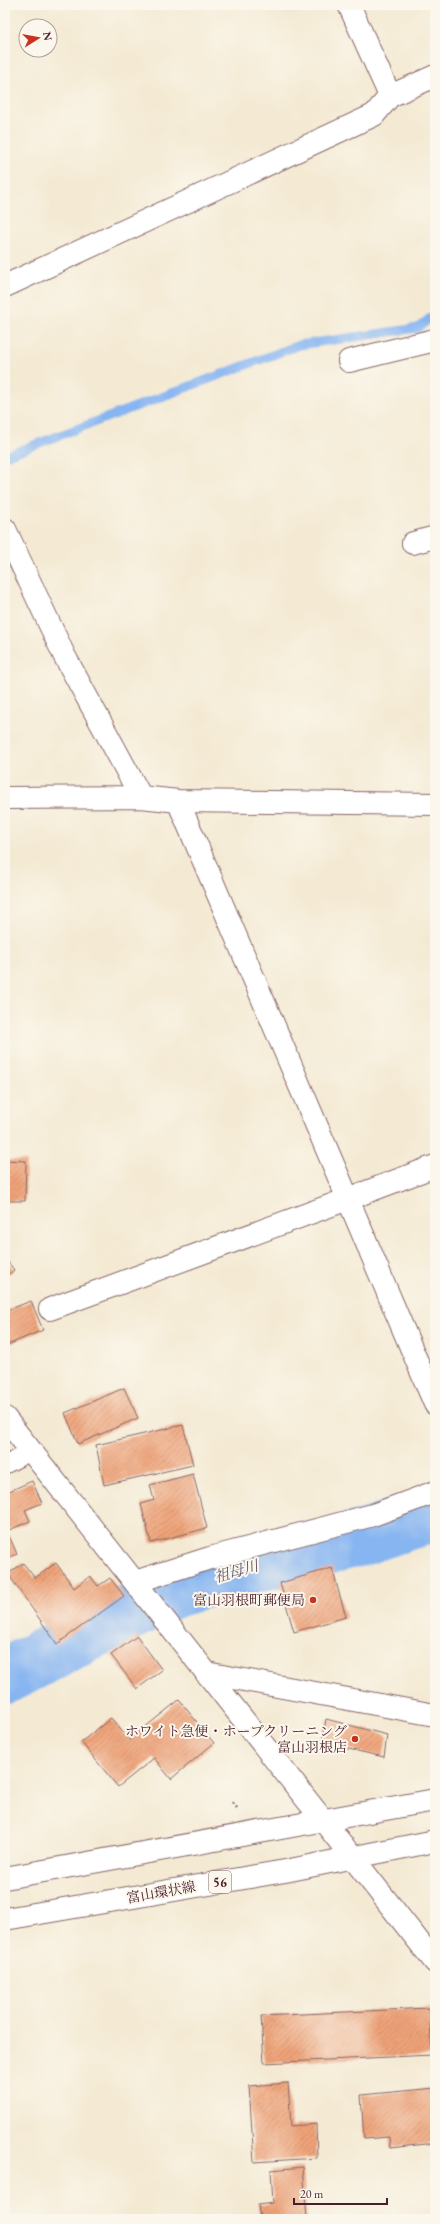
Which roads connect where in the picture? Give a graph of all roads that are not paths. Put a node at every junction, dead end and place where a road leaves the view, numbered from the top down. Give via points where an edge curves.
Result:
1 (349, 5) edge
2 (435, 76) edge
3 (390, 96) junction
4 (5, 286) edge
5 (435, 340) edge
6 (349, 361) dead end
7 (5, 529) edge
8 (435, 537) edge
9 (413, 543) dead end
10 (5, 798) edge
11 (141, 798) junction
12 (178, 801) junction
13 (435, 804) edge
14 (435, 1166) edge
15 (348, 1199) junction
16 (50, 1310) dead end
17 (435, 1404) edge
18 (5, 1418) edge
19 (32, 1451) junction
20 (5, 1465) edge
21 (435, 1492) edge
22 (135, 1582) junction
23 (206, 1673) junction
24 (435, 1715) edge
25 (435, 1800) edge
26 (323, 1820) junction
27 (435, 1841) edge
28 (353, 1857) junction
29 (5, 1878) edge
30 (5, 1919) edge
31 (435, 1962) edge

1 - 3 street
2 - 3 street
3 - 4 street via 374,115
5 - 6 street
7 - 11 street via 64,655
8 - 9 street
10 - 11 street
11 - 12 street
12 - 13 street
12 - 15 street
14 - 15 street
15 - 16 street
15 - 17 street
18 - 19 street
19 - 20 lane
19 - 22 street
21 - 22 street via 373,1515 210,1558
22 - 23 street
23 - 24 street
23 - 26 street
25 - 26 street
26 - 28 street
26 - 29 street
27 - 28 street, 富山環状線 / 56
28 - 30 street, 富山環状線 / 56
28 - 31 street

